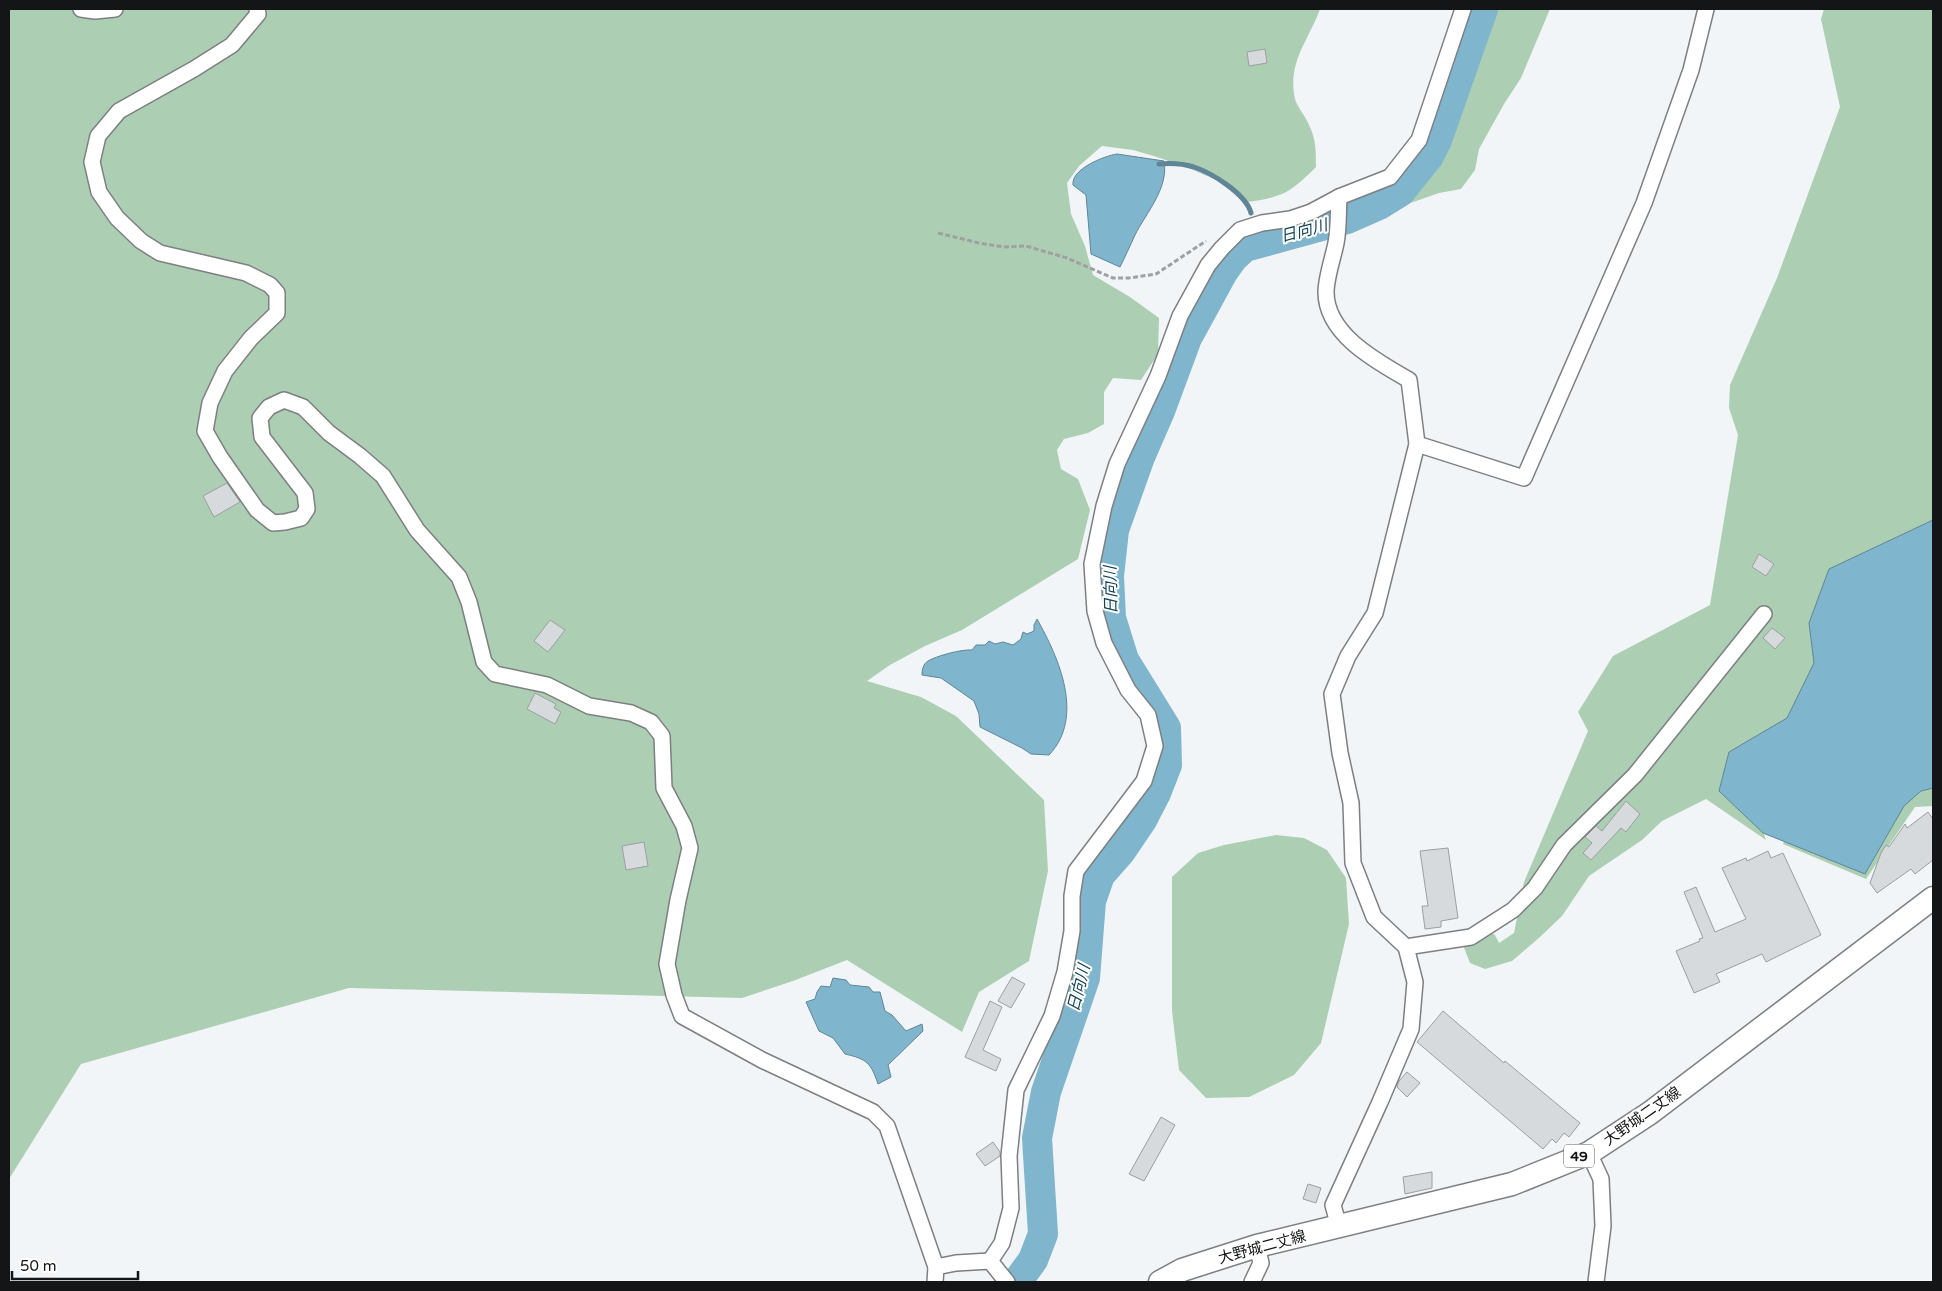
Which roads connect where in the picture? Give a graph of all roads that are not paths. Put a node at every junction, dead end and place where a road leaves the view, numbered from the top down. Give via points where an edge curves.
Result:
1 (82, 9) edge
2 (114, 9) edge
3 (257, 9) edge
4 (1463, 9) edge
5 (1706, 9) edge
6 (1339, 197) junction
7 (1417, 444) junction
8 (1764, 614) dead end
9 (1933, 898) edge
10 (1406, 947) junction
11 (1589, 1152) junction
12 (1339, 1227) junction
13 (1257, 1246) junction
14 (999, 1272) edge
15 (936, 1275) edge
16 (1160, 1282) edge
17 (1252, 1282) edge
18 (1596, 1282) edge

1 - 2 street
3 - 15 street via 258,14 232,45 119,111 98,136 92,162 99,192 117,218 141,241 160,253 246,273 270,285 277,293 277,313 251,338 225,371 210,403 205,431 257,510 273,522 285,522 301,518 304,514 307,509 305,493 262,437 260,418 269,407 284,400 303,407 329,433 383,476 417,530 459,577 469,602 484,662 495,674 547,684 589,706 631,713 651,722 662,736 664,788 684,826 690,848 667,964 682,1016 762,1060 873,1112 886,1126
4 - 6 street via 1418,140 1390,177
5 - 7 street via 1692,70 1644,202 1524,478
6 - 7 street via 1336,241 1326,292 1330,310 1351,342 1376,362 1409,380
6 - 14 street via 1311,212 1240,230 1222,248 1208,265 1180,316 1158,376 1117,464 1092,564 1094,611 1104,643 1128,690 1148,715 1155,746 1144,781 1076,871 1065,972 1052,1016 1016,1090 1009,1156 1011,1208
7 - 10 street via 1375,613 1348,656 1332,694 1351,803 1353,863 1374,917
8 - 10 street via 1634,775 1564,845 1535,888 1513,910 1471,937
9 - 11 main road, 大野城二丈線 / 49 via 1650,1113
10 - 12 street via 1415,982 1411,1029 1333,1205
11 - 12 main road, 大野城二丈線 / 49 via 1512,1184
11 - 18 street via 1601,1179 1603,1226
12 - 13 main road, 大野城二丈線 / 49
13 - 16 main road, 大野城二丈線 / 49 via 1182,1270
13 - 17 street via 1261,1263
14 - 15 street via 956,1263

